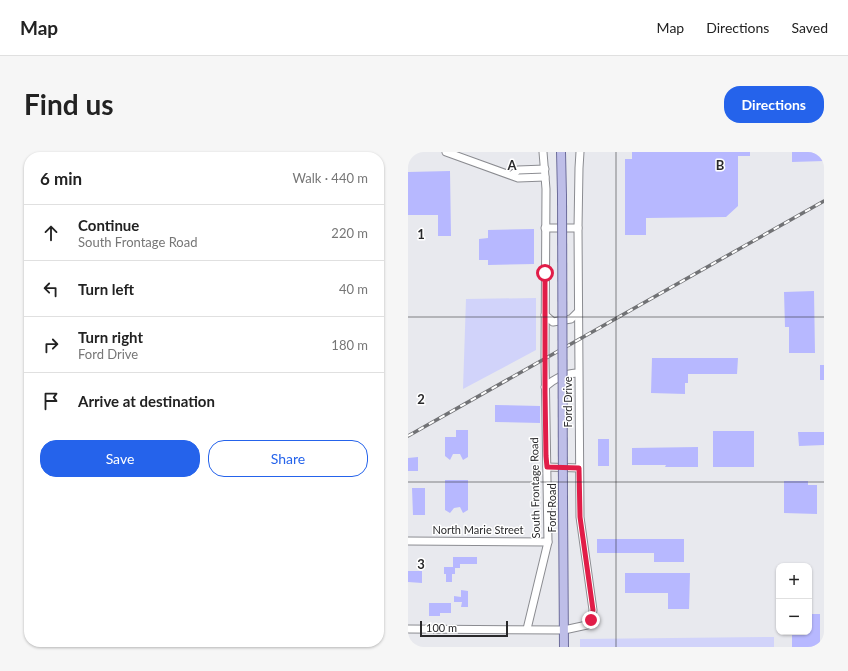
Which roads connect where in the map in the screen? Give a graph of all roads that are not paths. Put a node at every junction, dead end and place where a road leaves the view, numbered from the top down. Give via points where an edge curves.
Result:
1 (446, 152) edge
2 (543, 152) edge
3 (561, 152) edge
4 (580, 152) edge
5 (544, 169) junction
6 (512, 175) junction
7 (545, 177) junction
8 (546, 228) junction
9 (578, 228) junction
10 (578, 312) junction
11 (545, 316) junction
12 (578, 373) junction
13 (545, 388) junction
14 (547, 467) junction
15 (579, 468) junction
16 (408, 541) edge
17 (548, 542) junction
18 (408, 629) edge
19 (527, 629) junction
20 (564, 630) junction
21 (564, 647) edge

1 - 6 street
2 - 5 street, South Frontage Road
3 - 20 main road, Ford Road, bridge
4 - 9 street, Ford Drive
5 - 6 street via 518,170
5 - 7 street, South Frontage Road
6 - 7 street via 518,178
7 - 8 street, South Frontage Road
8 - 9 street
8 - 11 street, South Frontage Road
9 - 10 street, Ford Drive
10 - 11 street via 571,319 553,322
10 - 12 street, Ford Drive
11 - 13 street, South Frontage Road
12 - 13 street via 569,373 554,379
12 - 15 street, Ford Drive
13 - 14 street, South Frontage Road
14 - 15 street
14 - 17 street, South Frontage Road
15 - 20 street, Ford Drive via 580,517 593,613 587,625
16 - 17 street, North Marie Street
17 - 19 street, South Frontage Road
18 - 19 street
19 - 20 street
20 - 21 main road, Ford Road

